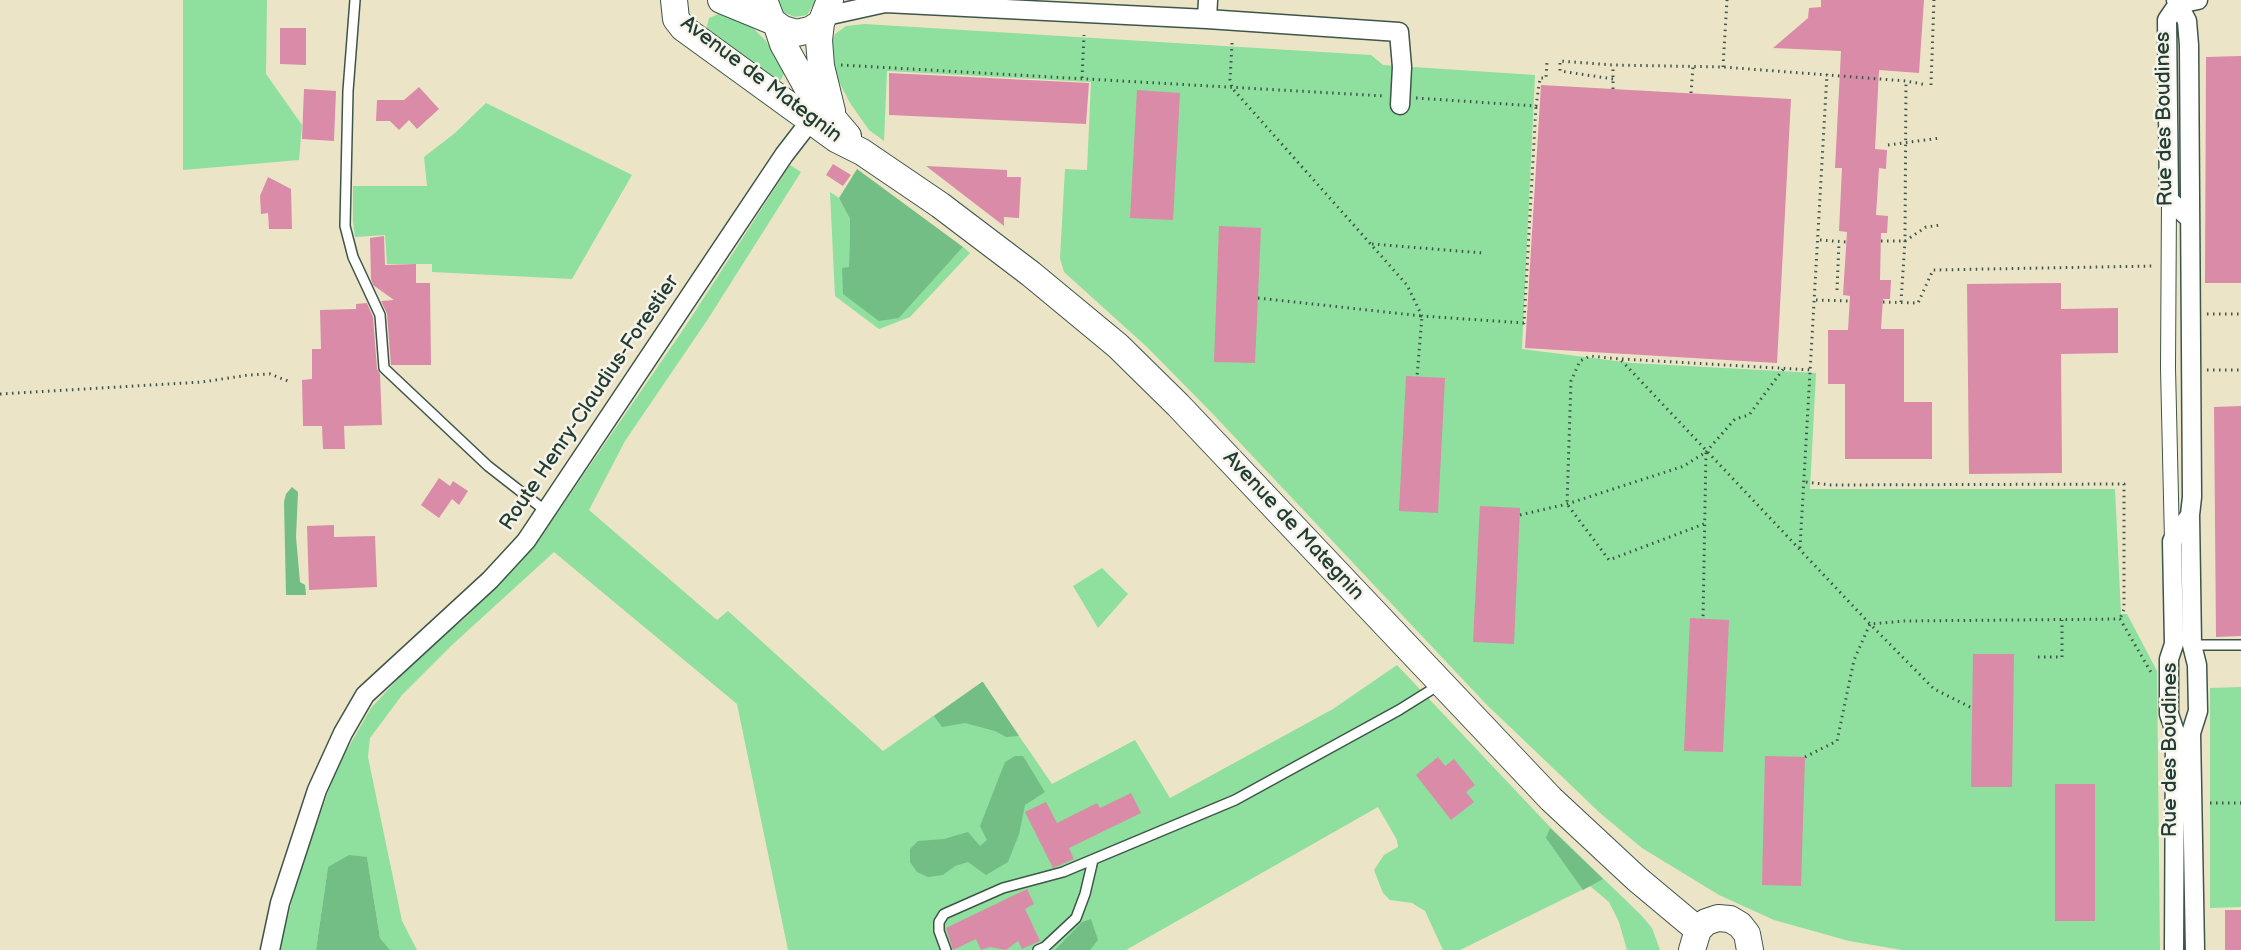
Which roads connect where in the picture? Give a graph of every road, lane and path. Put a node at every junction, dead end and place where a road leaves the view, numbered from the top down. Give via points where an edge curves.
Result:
1 (355, 0) edge
2 (674, 0) edge
3 (721, 0) edge
4 (1208, 0) edge
5 (1727, 0) edge
6 (1934, 0) edge
7 (2198, 0) edge
8 (882, 2) edge
9 (2177, 2) edge
10 (826, 13) edge
11 (771, 16) edge
12 (1207, 19) junction
13 (1084, 35) dead end
14 (1232, 43) dead end
15 (830, 64) dead end
16 (1613, 65) junction
17 (1693, 66) junction
18 (1723, 67) junction
19 (1827, 74) junction
20 (1082, 79) junction
21 (1613, 79) junction
22 (1906, 81) junction
23 (1232, 88) junction
24 (1613, 89) dead end
25 (1691, 93) dead end
26 (1400, 105) dead end
27 (1536, 106) dead end
28 (822, 118) junction
29 (1940, 138) dead end
30 (1906, 140) junction
31 (1888, 145) dead end
32 (2169, 200) junction
33 (2189, 218) junction
34 (1941, 225) dead end
35 (1820, 240) junction
36 (1881, 241) dead end
37 (1905, 241) junction
38 (1839, 242) junction
39 (1846, 242) dead end
40 (1370, 243) junction
41 (1483, 253) dead end
42 (2168, 266) junction
43 (1838, 290) dead end
44 (1258, 298) dead end
45 (1816, 300) junction
46 (1850, 301) dead end
47 (1883, 302) dead end
48 (1901, 302) junction
49 (2241, 314) edge
50 (2202, 315) dead end
51 (1422, 316) junction
52 (1620, 359) junction
53 (1784, 368) junction
54 (1812, 370) junction
55 (2202, 370) dead end
56 (2241, 370) edge
57 (1418, 377) dead end
58 (288, 381) dead end
59 (0, 394) edge
60 (1706, 452) junction
61 (1806, 482) junction
62 (1566, 504) junction
63 (547, 512) junction
64 (1520, 515) dead end
65 (2190, 515) junction
66 (1704, 524) junction
67 (2172, 541) junction
68 (1800, 548) junction
69 (1703, 619) dead end
70 (2120, 619) junction
71 (2062, 620) junction
72 (1870, 624) junction
73 (2192, 645) junction
74 (2241, 645) edge
75 (2038, 657) dead end
76 (2154, 678) dead end
77 (1441, 684) junction
78 (1972, 708) dead end
79 (1805, 757) dead end
80 (2205, 803) dead end
81 (2241, 803) edge
82 (1093, 860) junction
83 (1695, 940) edge
84 (270, 950) edge
85 (946, 950) edge
86 (1038, 950) edge
87 (1750, 950) edge
88 (2174, 950) edge
89 (2195, 950) edge

1 - 63 lane via 345,226 353,257 380,315 384,368 488,466
2 - 28 main road, Avenue de Mategnin via 675,19 683,28
3 - 11 main road, Avenue de Mategnin
4 - 12 street
5 - 18 path
6 - 22 path via 1929,85
7 - 9 street
8 - 10 street
8 - 12 street
9 - 32 street, Rue des Boudines via 2167,21
9 - 33 street, Rue des Boudines via 2187,21
10 - 11 main road via 803,32 789,32
10 - 28 main road, Avenue de Mategnin via 819,40
11 - 28 main road, Avenue de Mategnin
12 - 26 street via 1399,32
13 - 20 path
14 - 23 path
15 - 20 path
16 - 17 path
16 - 21 path
16 - 21 path via 1560,61 1560,71
17 - 18 path
17 - 25 path
18 - 19 path
19 - 22 path
19 - 35 path
20 - 23 path
21 - 24 path
22 - 30 path
23 - 40 path
27 - 51 path via 1524,323
28 - 63 street, Route Henry-Claudius-Forestier via 784,155
28 - 77 main road, Avenue de Mategnin via 836,139 862,152 990,242 1118,346
29 - 30 path
30 - 31 path
30 - 37 path
32 - 33 street, Rue des Boudines
32 - 42 street, Rue des Boudines
33 - 65 street, Rue des Boudines
34 - 37 path via 1926,227
35 - 38 path
35 - 45 path
36 - 37 path
37 - 48 path
38 - 39 path
38 - 43 path
40 - 41 path
40 - 51 path via 1407,285
42 - 48 path via 1933,270 1918,303
42 - 67 street, Rue des Boudines
44 - 51 path
45 - 46 path
45 - 54 path
47 - 48 path
49 - 50 path
51 - 57 path
52 - 53 path
52 - 60 path
52 - 62 path via 1590,356 1574,371
53 - 54 path
53 - 60 path via 1749,415 1735,419
54 - 61 path
55 - 56 path
58 - 59 path via 270,374
60 - 62 path via 1684,466
60 - 66 path
60 - 68 path
61 - 68 path
61 - 70 path via 2124,484 2124,609
62 - 64 path
62 - 66 path via 1609,560
63 - 84 street, Route Henry-Claudius-Forestier via 490,579 391,669 361,702 317,790 279,903
65 - 67 street
65 - 73 street, Rue des Boudines
66 - 69 path
67 - 88 street, Rue des Boudines via 2174,644 2169,659 2169,714 2175,732
68 - 72 path
70 - 71 path
70 - 76 path
71 - 72 path
71 - 75 path via 2062,657
72 - 78 path via 1934,688
72 - 79 path via 1854,660 1837,741
73 - 74 lane
73 - 89 street, Rue des Boudines via 2197,665 2198,711 2192,733
77 - 82 lane via 1272,782
77 - 83 main road, Avenue de Mategnin
80 - 81 path
82 - 85 lane via 1003,888 944,914 939,931
82 - 86 lane via 1076,918
83 - 87 main road via 1712,920 1730,920 1744,929

